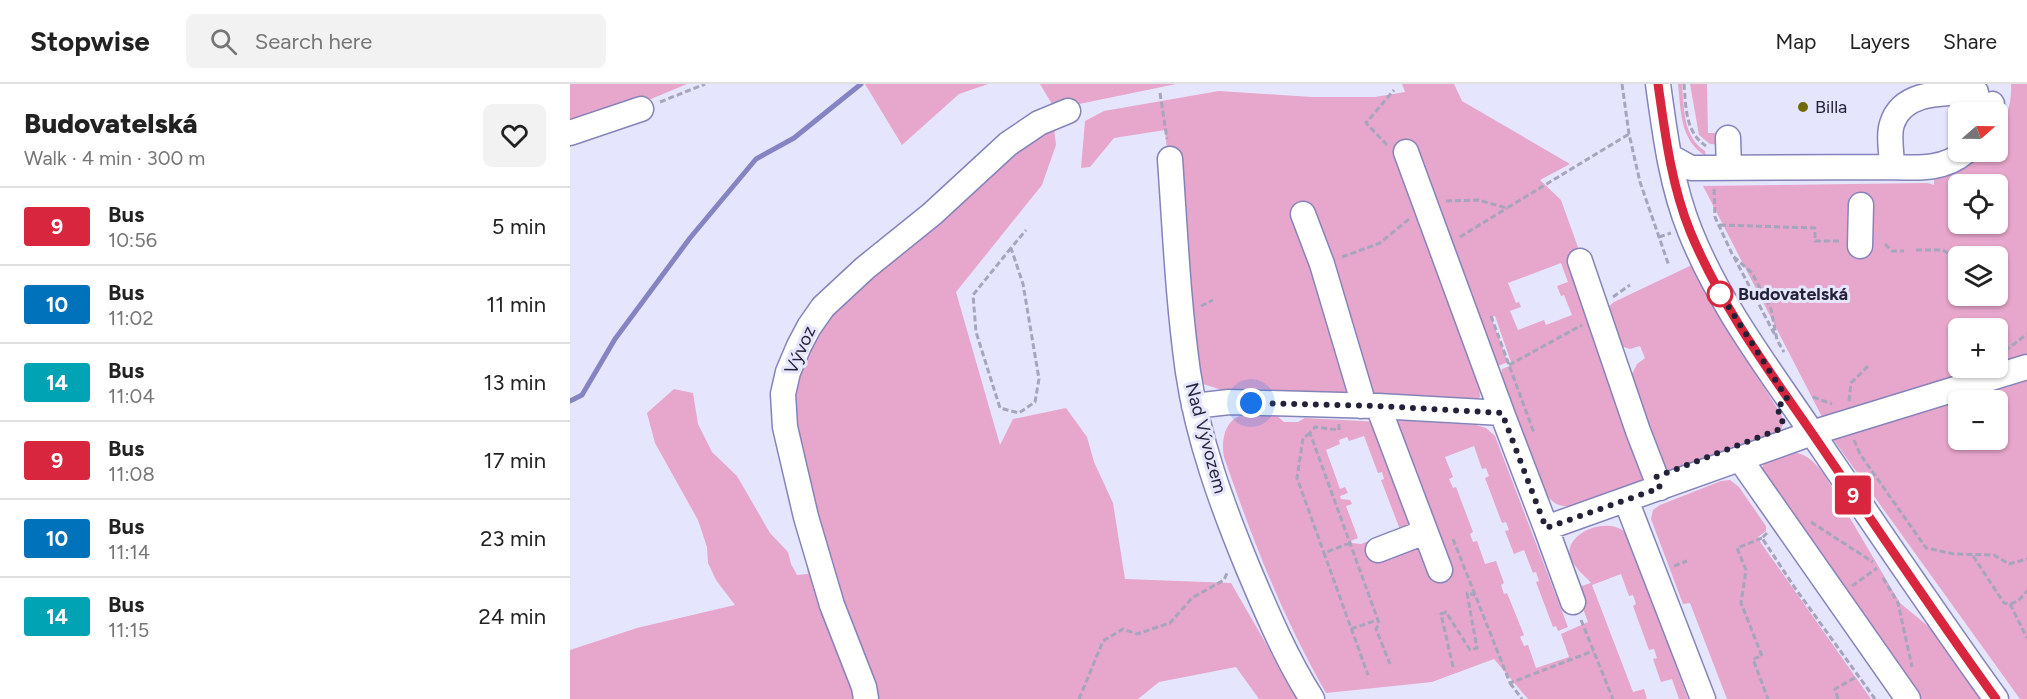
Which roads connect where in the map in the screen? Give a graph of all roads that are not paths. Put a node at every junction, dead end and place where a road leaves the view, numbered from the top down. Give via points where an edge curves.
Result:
1 (1658, 84) edge
2 (1978, 102) edge
3 (641, 109) road end
4 (1068, 111) dead end
5 (570, 133) edge
6 (1719, 143) road end
7 (1406, 152) road end
8 (1669, 156) junction
9 (1170, 159) road end
10 (1950, 162) edge
11 (1892, 167) junction
12 (1721, 176) junction
13 (1861, 205) dead end
14 (1303, 214) dead end
15 (1853, 244) road end
16 (1580, 261) dead end
17 (2027, 367) edge
18 (1194, 406) junction
19 (1370, 406) junction
20 (1502, 413) junction
21 (1812, 433) junction
22 (1740, 459) junction
23 (1660, 488) junction
24 (1626, 500) junction
25 (1546, 528) junction
26 (1437, 530) junction
27 (1378, 550) dead end
28 (1440, 570) dead end
29 (1573, 602) road end
30 (866, 699) edge
31 (1312, 699) edge
32 (1703, 699) edge
33 (1908, 699) edge
34 (1996, 699) edge

1 - 8 street
2 - 11 street via 1926,95 1909,102 1891,125
3 - 5 street
4 - 30 street, Vývoz via 1008,144 823,307 788,372 783,394 785,427 832,605
6 - 12 street
7 - 20 street
8 - 12 street via 1690,168
8 - 21 street via 1689,227 1712,278
9 - 18 street, Nad Vývozem via 1176,264
10 - 11 street via 1923,168
11 - 12 street
13 - 15 street
14 - 19 street via 1361,395
16 - 23 street
17 - 21 street via 1846,413
18 - 19 street via 1228,402
18 - 31 street, Nad Vývozem via 1238,546 1268,617
19 - 20 street
19 - 26 street
20 - 25 street
21 - 22 street
21 - 34 street
22 - 23 street
22 - 33 street
23 - 24 street
24 - 25 street
24 - 32 street
25 - 29 street
26 - 27 street
26 - 28 street

